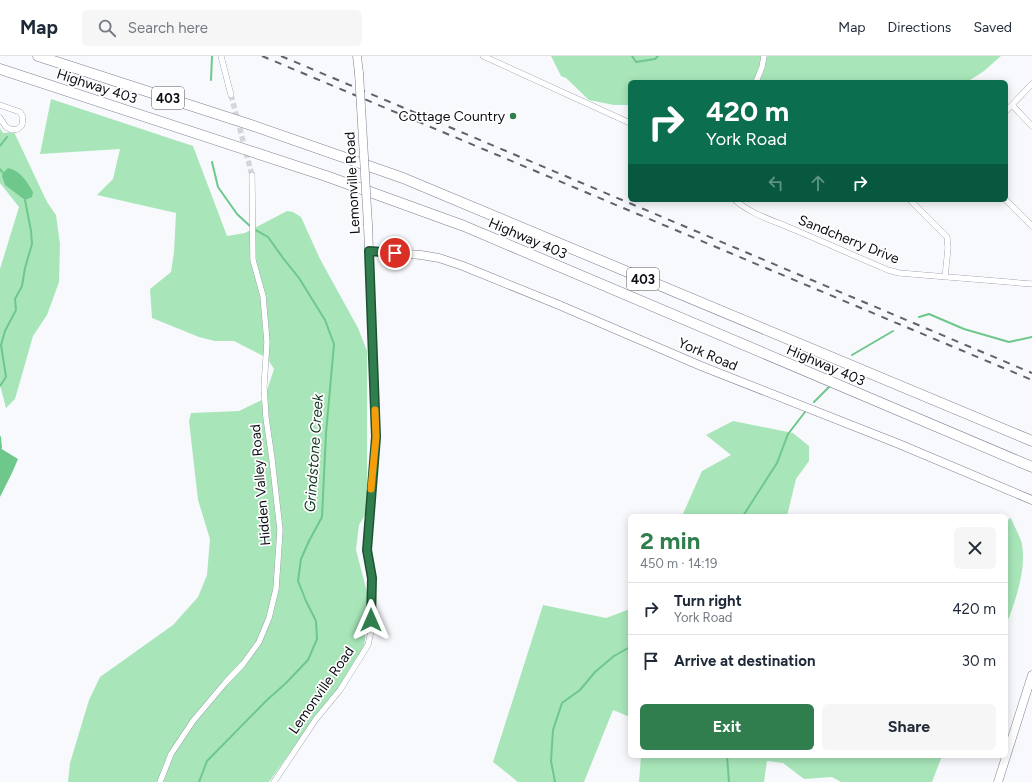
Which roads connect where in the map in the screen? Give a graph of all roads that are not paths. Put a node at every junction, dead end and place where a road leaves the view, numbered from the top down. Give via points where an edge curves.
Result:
1 (38, 56) edge
2 (221, 56) edge
3 (357, 56) edge
4 (483, 56) edge
5 (764, 56) edge
6 (0, 69) edge
7 (0, 75) edge
8 (757, 80) edge
9 (1032, 84) edge
10 (231, 95) tunnel mouth
11 (85, 96) junction
12 (0, 105) edge
13 (1012, 105) junction
14 (1008, 109) edge
15 (0, 118) edge
16 (628, 122) edge
17 (1032, 126) edge
18 (252, 175) tunnel mouth
19 (737, 202) edge
20 (912, 202) edge
21 (1008, 202) edge
22 (1032, 226) edge
23 (369, 251) junction
24 (945, 277) junction
25 (1032, 284) edge
26 (1032, 442) edge
27 (1032, 467) edge
28 (1032, 500) edge
29 (1032, 676) edge
30 (1008, 751) edge
31 (1006, 758) edge
32 (160, 782) edge
33 (274, 782) edge
34 (998, 782) edge

1 - 26 highway, Highway 403 / 403 via 251,125 403,178
2 - 10 street
3 - 23 street, Lemonville Road, bridge
4 - 16 street
5 - 8 street
6 - 11 highway, Highway 403 / 403
7 - 11 highway
9 - 13 street
11 - 27 highway, Highway 403 / 403 via 333,178 464,226
12 - 15 street via 20,112 23,117 22,125 12,130 6,127
13 - 14 street
13 - 17 street
18 - 32 street, Hidden Valley Road via 253,260 263,296 267,342 264,387 266,418 280,530 276,589 269,618 259,642 193,721 170,754
19 - 24 street, Sandcherry Drive via 761,216 888,270
20 - 24 street via 947,237
21 - 22 street
23 - 28 street, York Road via 439,258 477,271
23 - 33 street, Lemonville Road via 376,437 367,550 372,578 371,631 368,645 340,690 316,719
24 - 25 street, Sandcherry Drive
29 - 30 street
31 - 34 street

